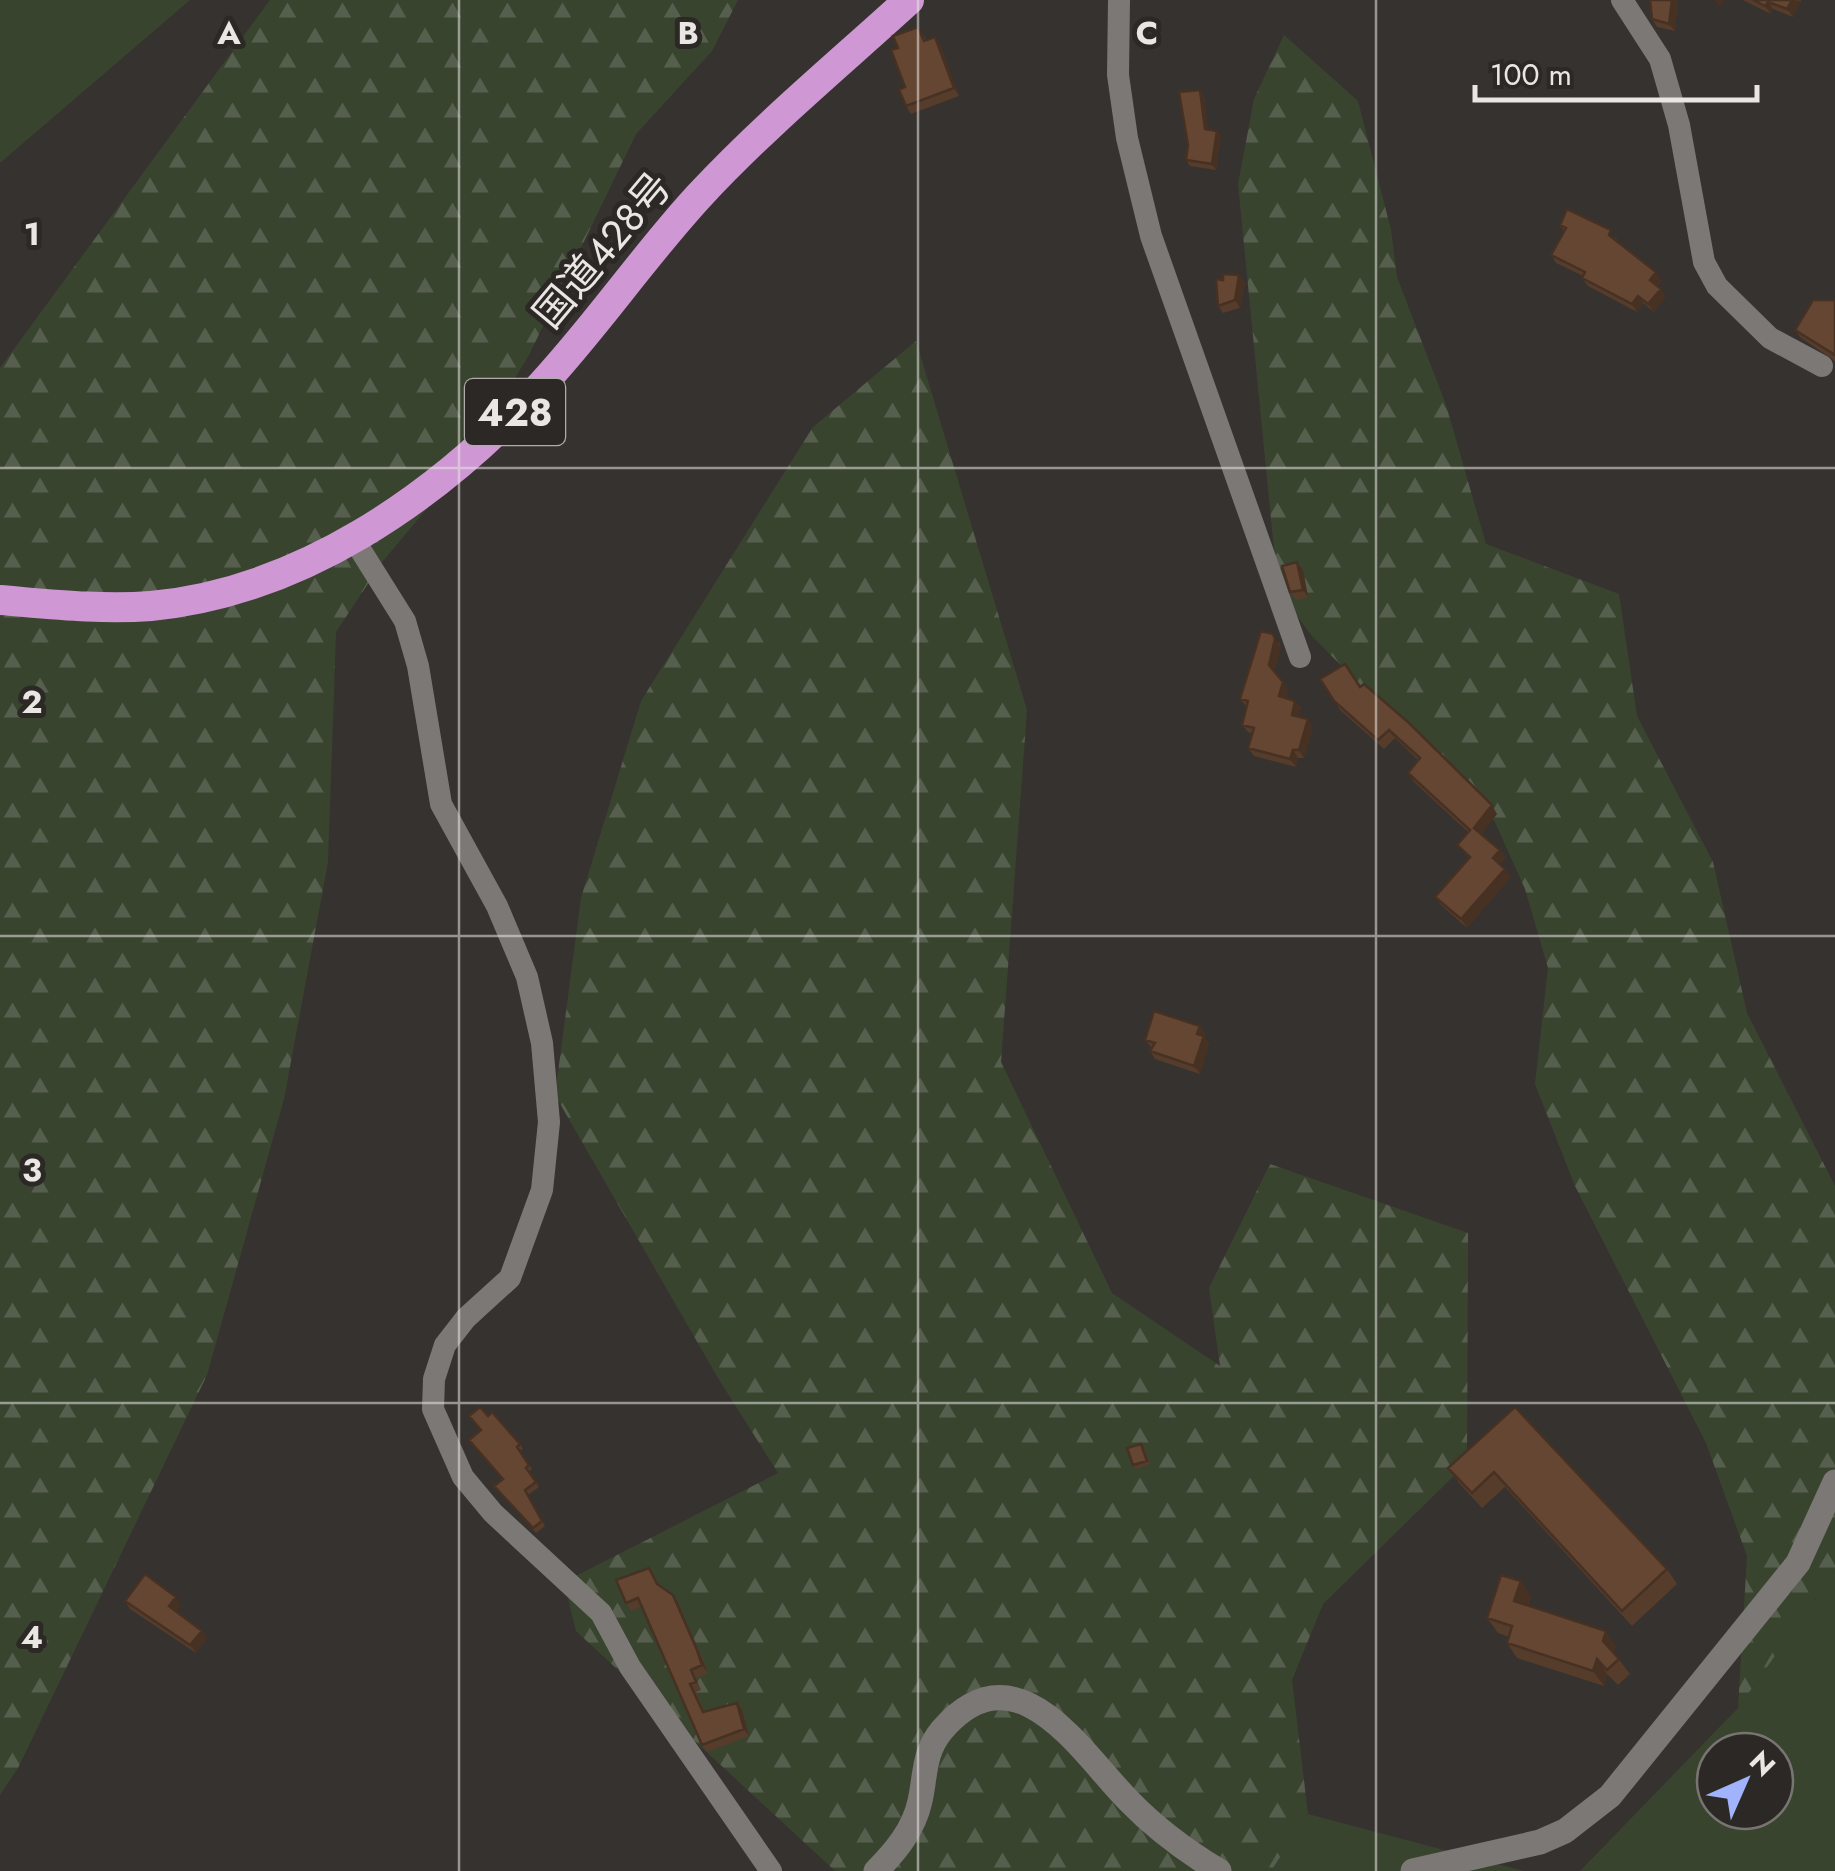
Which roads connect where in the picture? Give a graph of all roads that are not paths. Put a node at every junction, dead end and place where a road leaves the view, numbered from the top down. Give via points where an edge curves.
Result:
1 (910, 0) edge
2 (1119, 0) edge
3 (1622, 0) edge
4 (1822, 366) dead end
5 (353, 538) junction
6 (0, 600) edge
7 (1300, 657) dead end
8 (1835, 1482) edge
9 (771, 1871) edge
10 (876, 1871) edge
11 (1220, 1871) edge
12 (1413, 1871) edge

1 - 5 highway, 国道428号 / 428 via 699,195 502,425 445,475
2 - 7 street via 1118,75 1150,236
3 - 4 street via 1660,60 1704,262 1718,286 1770,338
5 - 6 highway, 国道428号 / 428 via 282,574 171,602
5 - 9 street via 405,621 441,804 527,977 542,1043 549,1122 542,1190 510,1278 445,1345 433,1408 463,1477 601,1613 630,1667
8 - 12 street via 1798,1563 1610,1796 1540,1842
10 - 11 street via 912,1826 930,1746 944,1727 989,1701 1015,1700 1058,1720 1158,1828

